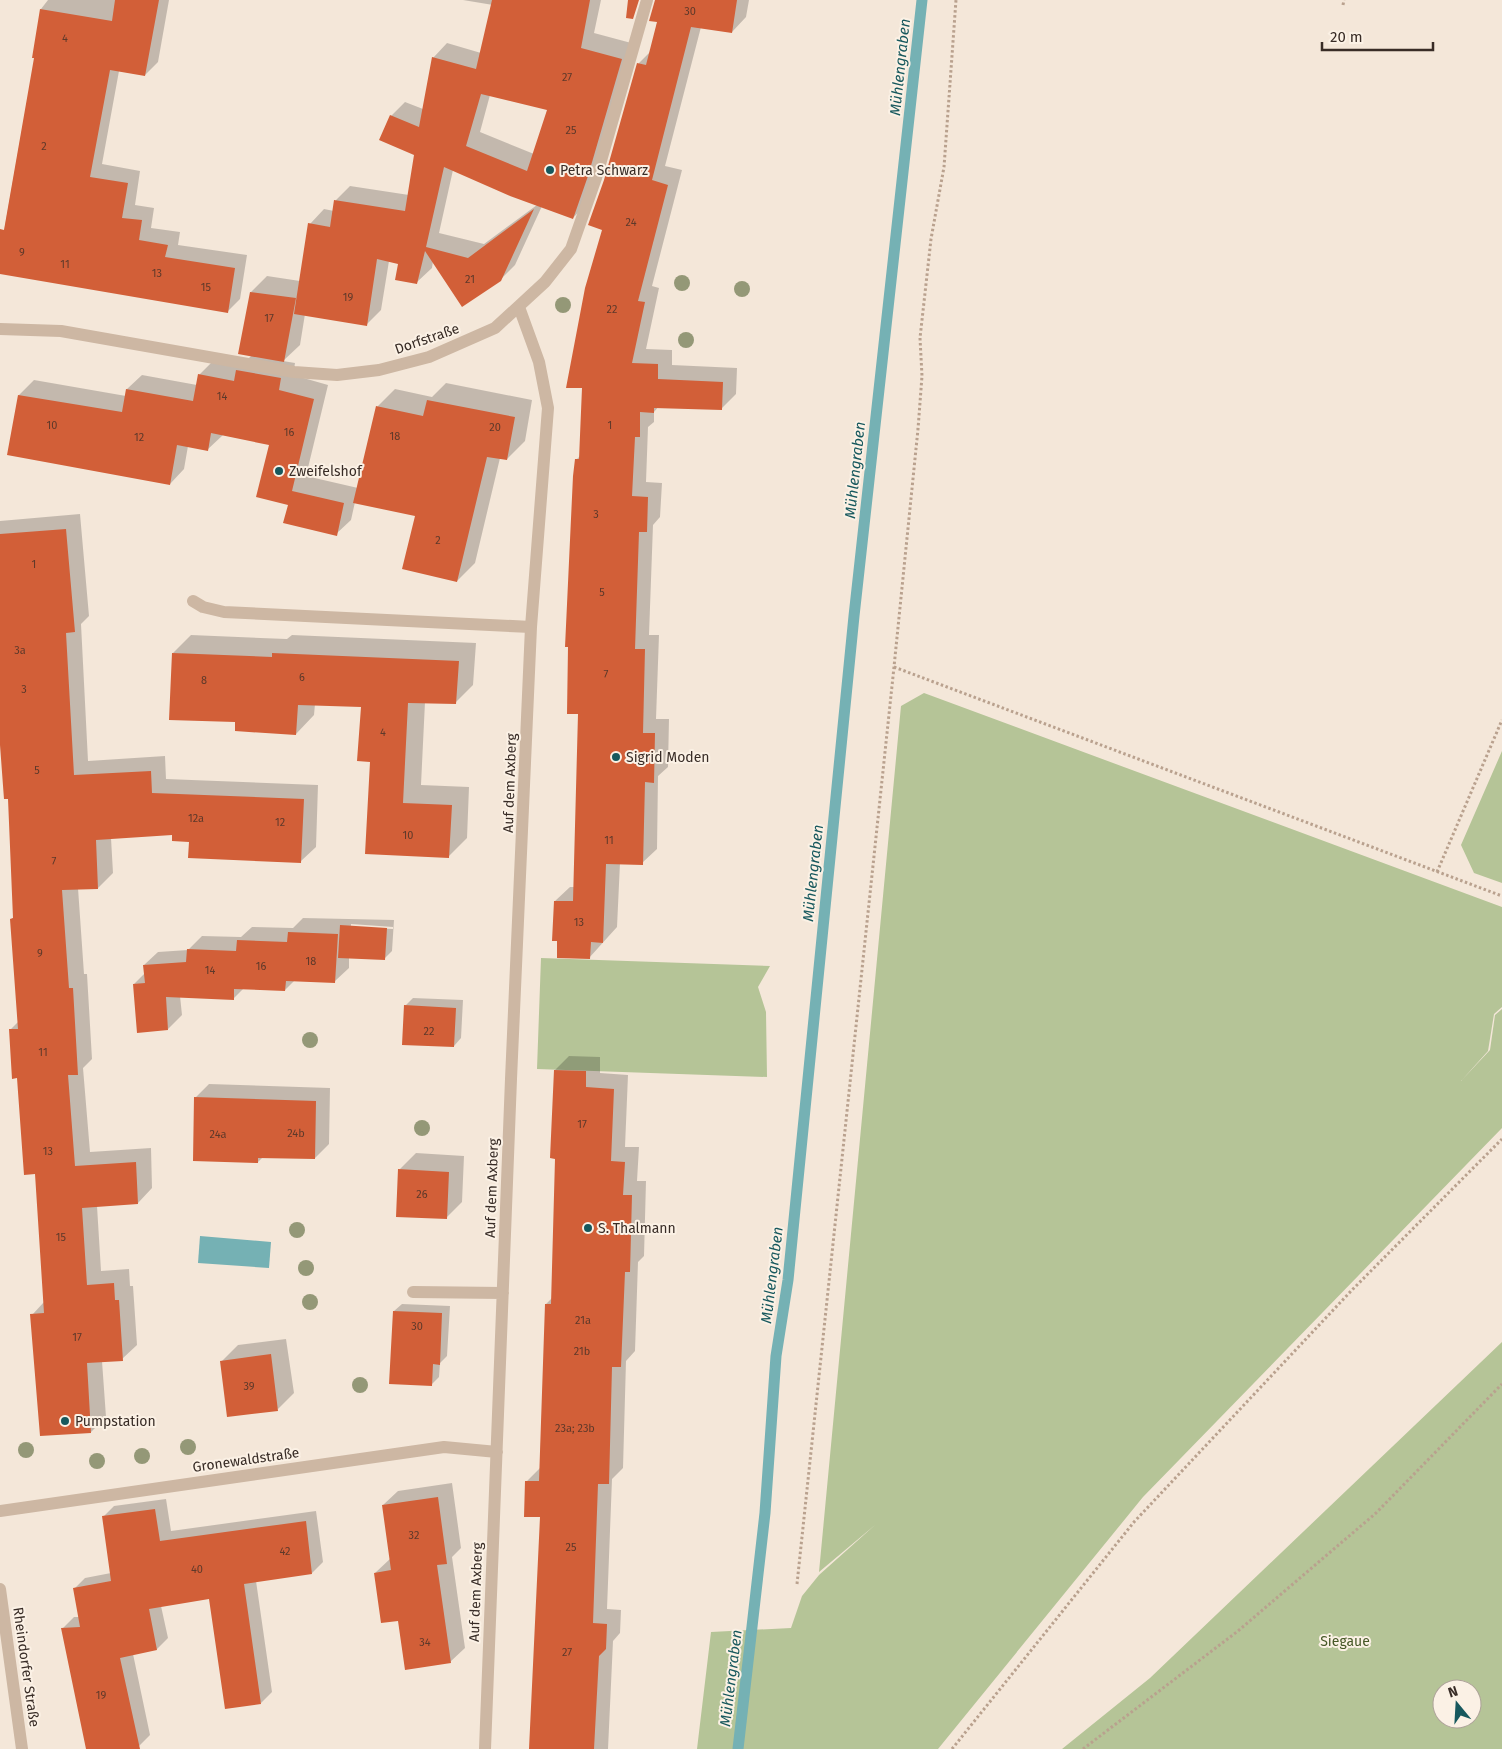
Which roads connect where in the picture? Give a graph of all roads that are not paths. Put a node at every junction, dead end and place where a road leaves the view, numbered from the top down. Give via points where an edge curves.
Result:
1 (647, 0) edge
2 (519, 307) junction
3 (0, 329) edge
4 (194, 601) dead end
5 (531, 628) junction
6 (413, 1292) dead end
7 (503, 1293) junction
8 (497, 1452) junction
9 (0, 1511) edge
10 (0, 1589) edge
11 (22, 1749) edge
12 (485, 1749) edge

1 - 2 street, Dorfstraße via 596,178 571,249 545,282
2 - 3 street, Dorfstraße via 495,328 430,358 380,370 337,375 294,372 61,331
2 - 5 street, Auf dem Axberg via 539,362 548,408
4 - 5 street via 203,607 224,612
5 - 7 street, Auf dem Axberg
6 - 7 street
7 - 8 street, Auf dem Axberg
8 - 9 street, Gronewaldstraße via 444,1447
8 - 12 street, Auf dem Axberg
10 - 11 street, Rheindorfer Straße

